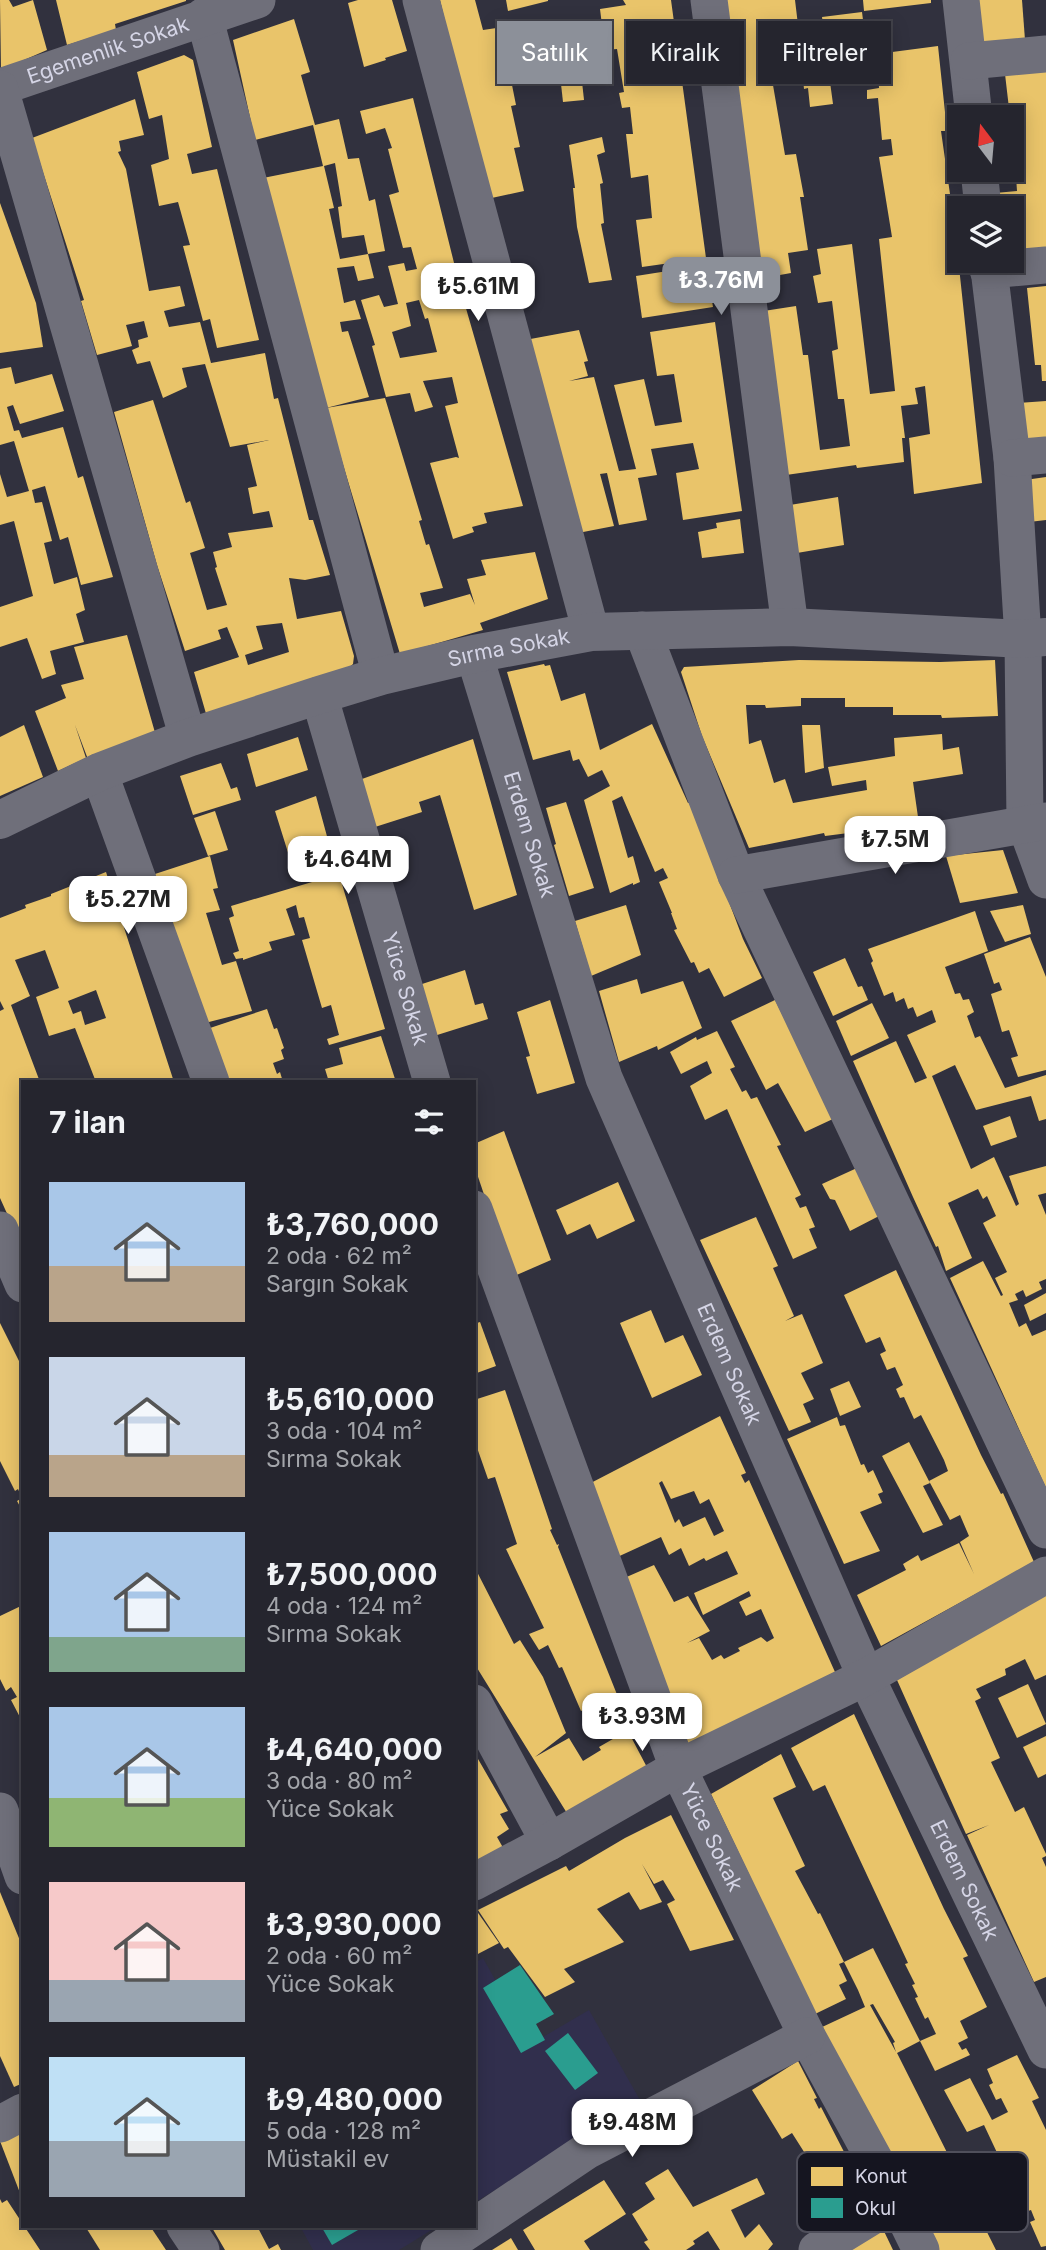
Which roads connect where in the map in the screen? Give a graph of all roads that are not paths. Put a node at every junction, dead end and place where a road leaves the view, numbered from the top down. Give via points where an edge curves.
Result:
1 (257, 0) edge
2 (421, 0) edge
3 (709, 0) edge
4 (961, 0) edge
5 (204, 16) junction
6 (1046, 54) edge
7 (969, 61) junction
8 (0, 88) edge
9 (973, 105) edge
10 (1024, 265) edge
11 (1046, 265) edge
12 (990, 273) edge
13 (1029, 457) edge
14 (790, 627) junction
15 (642, 630) junction
16 (591, 632) junction
17 (1035, 638) edge
18 (474, 654) junction
19 (381, 676) junction
20 (319, 695) junction
21 (188, 738) junction
22 (99, 772) junction
23 (0, 820) edge
24 (1036, 822) edge
25 (736, 875) junction
26 (1046, 880) edge
27 (210, 1080) edge
28 (431, 1080) edge
29 (476, 1214) edge
30 (0, 1230) edge
31 (21, 1279) edge
32 (1046, 1530) edge
33 (1046, 1576) edge
34 (866, 1677) junction
35 (476, 1707) edge
36 (678, 1768) junction
37 (8, 1830) edge
38 (549, 1842) junction
39 (21, 1870) edge
40 (476, 1881) edge
41 (807, 2036) junction
42 (1046, 2050) edge
43 (21, 2113) edge
44 (0, 2124) edge
45 (870, 2152) edge
46 (476, 2225) edge
47 (186, 2228) edge
48 (472, 2228) edge
49 (846, 2232) edge
50 (912, 2232) edge
51 (201, 2250) edge
52 (439, 2250) edge
53 (817, 2250) edge
54 (920, 2250) edge

1 - 5 street, Egemenlik Sokak
2 - 16 street
3 - 14 street
4 - 7 street
5 - 8 street, Egemenlik Sokak
5 - 19 street
6 - 7 street
7 - 9 street
8 - 21 street
10 - 11 street
12 - 13 street
13 - 17 street
14 - 15 street, Sırma Sokak
14 - 17 street, Sırma Sokak
15 - 16 street, Sırma Sokak
15 - 25 street
16 - 18 street, Sırma Sokak
17 - 24 street
18 - 19 street, Sırma Sokak
18 - 34 street, Erdem Sokak via 604,1078
19 - 20 street, Sırma Sokak
20 - 21 street, Sırma Sokak
20 - 28 street, Yüce Sokak
21 - 22 street, Sırma Sokak
22 - 23 street, Sırma Sokak
22 - 27 street
24 - 25 street
24 - 26 street
25 - 32 street
29 - 36 street, Yüce Sokak
30 - 31 street
33 - 34 street
34 - 36 street
34 - 42 street, Erdem Sokak
35 - 38 street
36 - 38 street
36 - 41 street, Yüce Sokak
37 - 39 street
38 - 40 street
41 - 45 street, Yüce Sokak
41 - 46 street via 589,2150
43 - 44 street
47 - 51 street
48 - 52 street
49 - 53 street
50 - 54 street, Yüce Sokak

